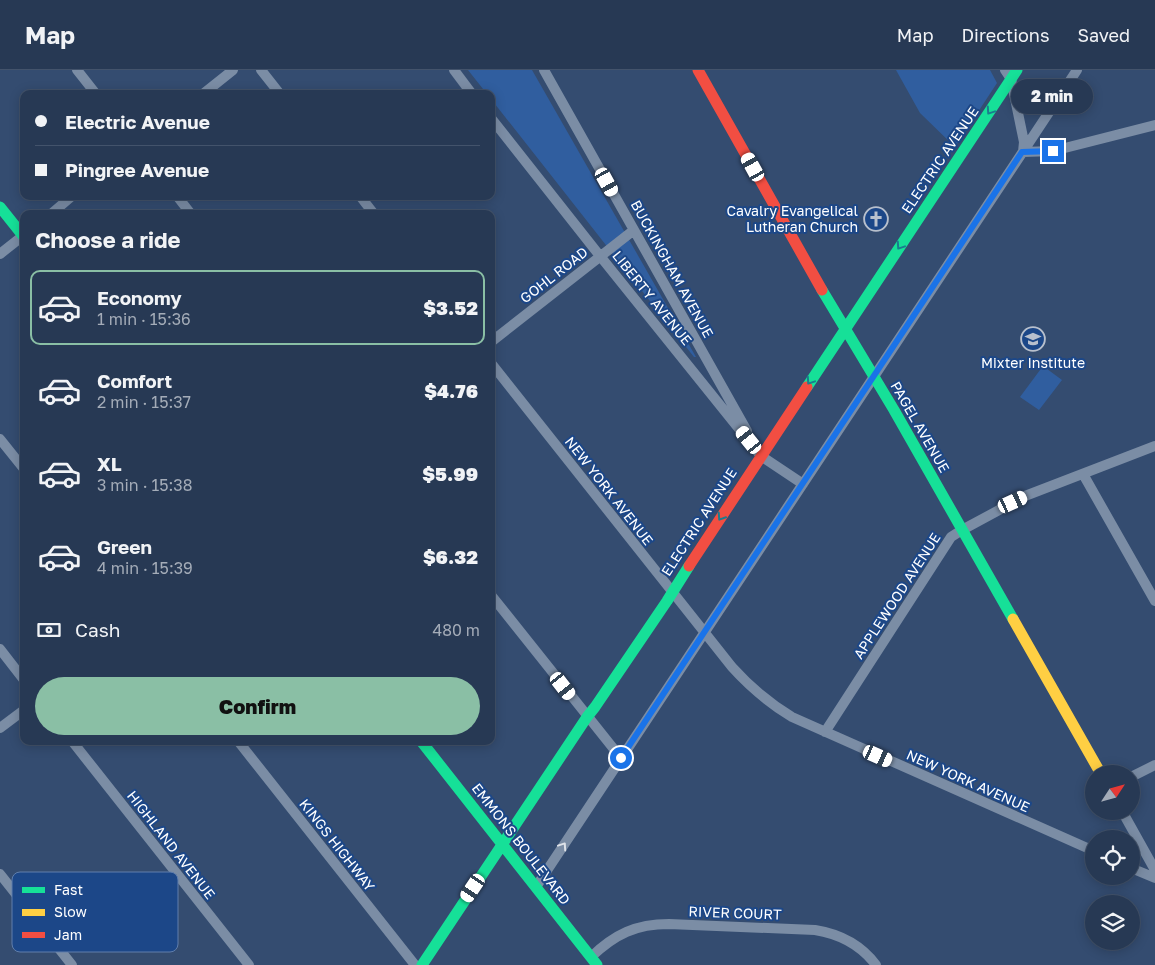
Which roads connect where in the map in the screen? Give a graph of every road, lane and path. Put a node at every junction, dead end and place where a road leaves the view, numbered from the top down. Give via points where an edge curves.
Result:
1 (78, 70) edge
2 (233, 70) edge
3 (261, 70) edge
4 (454, 70) edge
5 (544, 70) edge
6 (698, 70) edge
7 (1077, 70) edge
8 (1011, 73) edge
9 (93, 90) edge
10 (207, 90) edge
11 (277, 90) edge
12 (469, 90) edge
13 (495, 123) edge
14 (1155, 125) edge
15 (1022, 152) junction
16 (67, 200) edge
17 (180, 200) edge
18 (363, 200) edge
19 (0, 207) edge
20 (56, 210) edge
21 (188, 210) edge
22 (371, 210) edge
23 (634, 230) junction
24 (20, 232) edge
25 (20, 238) edge
26 (0, 254) edge
27 (600, 256) junction
28 (845, 330) junction
29 (495, 339) edge
30 (495, 368) edge
31 (874, 377) junction
32 (0, 439) edge
33 (1155, 446) edge
34 (761, 456) junction
35 (20, 464) edge
36 (1082, 474) junction
37 (803, 484) junction
38 (962, 530) junction
39 (672, 592) junction
40 (495, 600) edge
41 (1155, 601) edge
42 (704, 633) junction
43 (0, 649) edge
44 (20, 675) edge
45 (20, 713) edge
46 (587, 717) junction
47 (0, 728) edge
48 (825, 732) junction
49 (75, 745) edge
50 (241, 745) edge
51 (424, 745) edge
52 (621, 758) junction
53 (1096, 765) edge
54 (1155, 765) edge
55 (1140, 772) edge
56 (1127, 820) edge
57 (502, 844) junction
58 (1085, 847) edge
59 (1155, 870) edge
60 (175, 872) edge
61 (1140, 872) edge
62 (0, 874) edge
63 (178, 876) edge
64 (1155, 878) edge
65 (536, 886) junction
66 (12, 889) edge
67 (62, 952) edge
68 (594, 961) edge
69 (72, 965) edge
70 (248, 965) edge
71 (415, 965) edge
72 (422, 965) edge
73 (876, 965) edge

1 - 9 street
2 - 10 street
3 - 11 street
4 - 12 street
5 - 23 street, BUCKINGHAM AVENUE
6 - 28 street, PAGEL AVENUE
7 - 15 street
8 - 15 street via 1024,142
8 -> 28 street, ELECTRIC AVENUE
13 - 27 street, LIBERTY AVENUE
14 - 15 street via 1053,151
15 - 31 street
16 - 20 street
17 - 21 street
18 - 22 street
19 - 24 street
23 - 27 street, GOHL ROAD
23 - 34 street, BUCKINGHAM AVENUE
25 - 26 street
27 - 29 street, GOHL ROAD
27 - 34 street, LIBERTY AVENUE
28 - 31 street, PAGEL AVENUE
28 -> 34 street, ELECTRIC AVENUE
30 - 39 street, NEW YORK AVENUE
31 - 37 street
31 - 38 street, PAGEL AVENUE
32 - 35 street
33 - 36 street, APPLEWOOD AVENUE
34 - 37 street, LIBERTY AVENUE
34 -> 39 street, ELECTRIC AVENUE
36 - 38 street, APPLEWOOD AVENUE via 1025,496
36 - 41 street
37 - 42 street
38 - 48 street, APPLEWOOD AVENUE via 951,537
38 - 53 street, PAGEL AVENUE
39 - 42 street, NEW YORK AVENUE
39 - 46 street, ELECTRIC AVENUE
40 - 46 street
42 - 48 street, NEW YORK AVENUE via 732,668 775,707
42 - 52 street
43 - 44 street
45 - 47 street
46 - 52 street
46 - 57 street, ELECTRIC AVENUE
48 - 58 street, NEW YORK AVENUE
49 - 60 street, HIGHLAND AVENUE
50 - 71 street, KINGS HIGHWAY
51 - 57 street, EMMONS BOULEVARD
65 -> 52 street
54 - 55 street
56 - 59 street
57 - 65 street, EMMONS BOULEVARD
57 - 72 street, ELECTRIC AVENUE
61 - 64 street
62 - 66 street
63 - 70 street, HIGHLAND AVENUE
65 - 68 street, EMMONS BOULEVARD
67 - 69 street
68 - 73 street, RIVER COURT via 605,944 618,935 634,928 669,924 824,931 854,943

